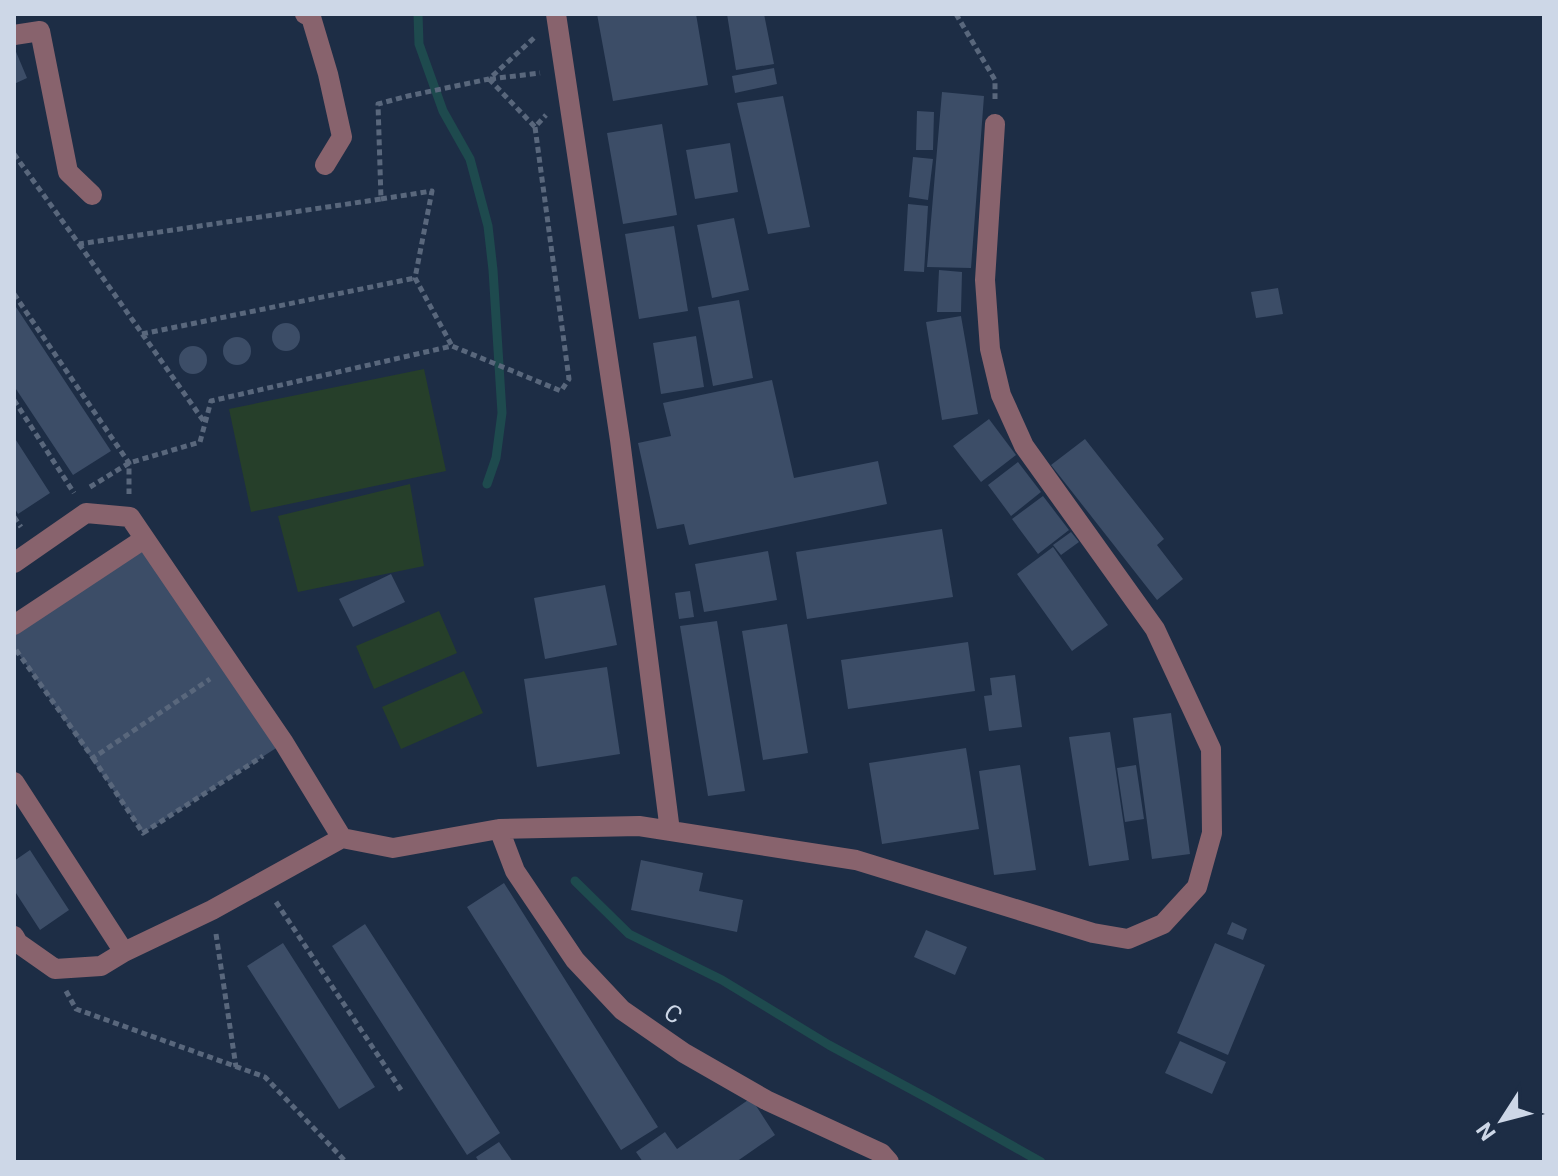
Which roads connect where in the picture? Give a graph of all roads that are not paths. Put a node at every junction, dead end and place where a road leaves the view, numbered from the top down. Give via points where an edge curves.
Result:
1 (305, 14) edge
2 (556, 14) edge
3 (14, 35) edge
4 (995, 124) road end
5 (325, 165) dead end
6 (92, 195) dead end
7 (144, 539) junction
8 (14, 563) edge
9 (14, 625) edge
10 (14, 782) edge
11 (499, 829) junction
12 (670, 831) junction
13 (342, 838) junction
14 (14, 936) edge
15 (124, 952) junction
16 (889, 1162) edge

1 - 5 street via 311,17 342,137
2 - 12 street via 620,440
3 - 6 street via 40,31 68,172
4 - 12 street via 985,280 990,349 1001,395 1024,446 1155,629 1211,749 1212,833 1197,887 1163,924 1128,939 1093,933 856,860
7 - 8 street via 130,517 86,513
7 - 9 street
7 - 13 street via 284,743
10 - 15 street
11 - 12 street via 639,826
11 - 13 street via 393,848
11 - 16 street, C via 515,871 575,960 622,1010 766,1100 881,1153
13 - 15 street
14 - 15 street via 55,969 101,966

